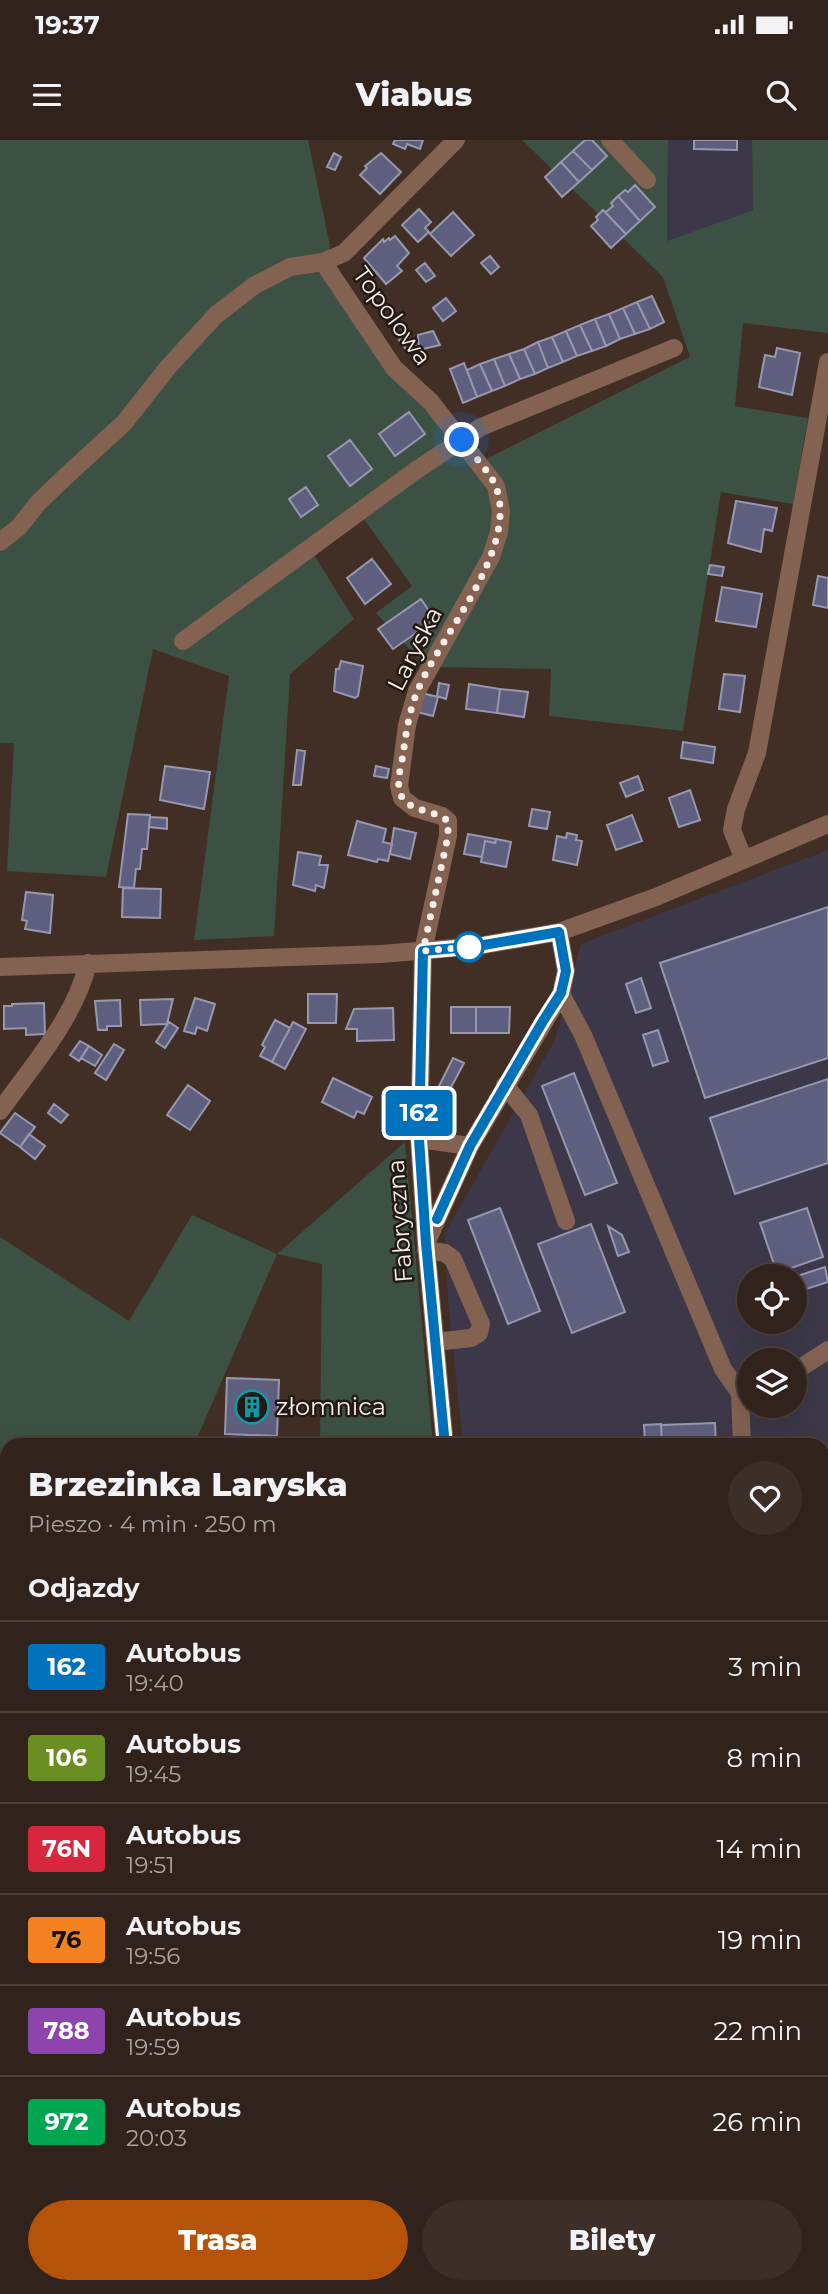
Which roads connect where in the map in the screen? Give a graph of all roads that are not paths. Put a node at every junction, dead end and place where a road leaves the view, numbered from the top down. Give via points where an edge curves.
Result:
1 (456, 140) edge
2 (610, 140) edge
3 (647, 180) dead end
4 (323, 262) junction
5 (674, 348) dead end
6 (828, 362) edge
7 (462, 440) junction
8 (0, 542) edge
9 (183, 640) dead end
10 (828, 824) edge
11 (744, 860) junction
12 (559, 932) junction
13 (423, 951) junction
14 (88, 963) junction
15 (0, 967) edge
16 (561, 993) junction
17 (505, 1086) junction
18 (0, 1111) edge
19 (419, 1139) junction
20 (470, 1146) junction
21 (566, 1221) dead end
22 (426, 1247) junction
23 (435, 1342) junction
24 (828, 1350) edge
25 (807, 1364) edge
26 (737, 1384) edge
27 (743, 1418) edge
28 (444, 1438) edge
29 (742, 1438) edge

1 - 4 street, Topolowa via 344,253
2 - 3 street
4 - 7 street, Topolowa via 394,368 431,402
4 - 8 street via 290,267 254,285 216,315 124,423
5 - 7 street via 481,427
6 - 11 street via 757,753 732,830
7 - 9 street
7 - 13 street, Laryska via 496,486 501,511 491,557 417,691 407,725 399,786 402,798 448,821
10 - 11 street
11 - 12 street
12 - 13 street
12 - 16 street via 566,971
13 - 14 street
13 - 19 street, Fabryczna
14 - 15 street
14 - 18 street via 69,1011
16 - 17 street
16 - 26 street via 583,1035 723,1369
17 - 20 street
17 - 21 street via 528,1115
19 - 20 street
19 - 22 street, Fabryczna
20 - 22 street
22 - 23 street, Fabryczna
22 - 23 street via 453,1259 481,1324 479,1334 471,1338
23 - 28 street, Fabryczna
24 - 25 street
27 - 29 street

